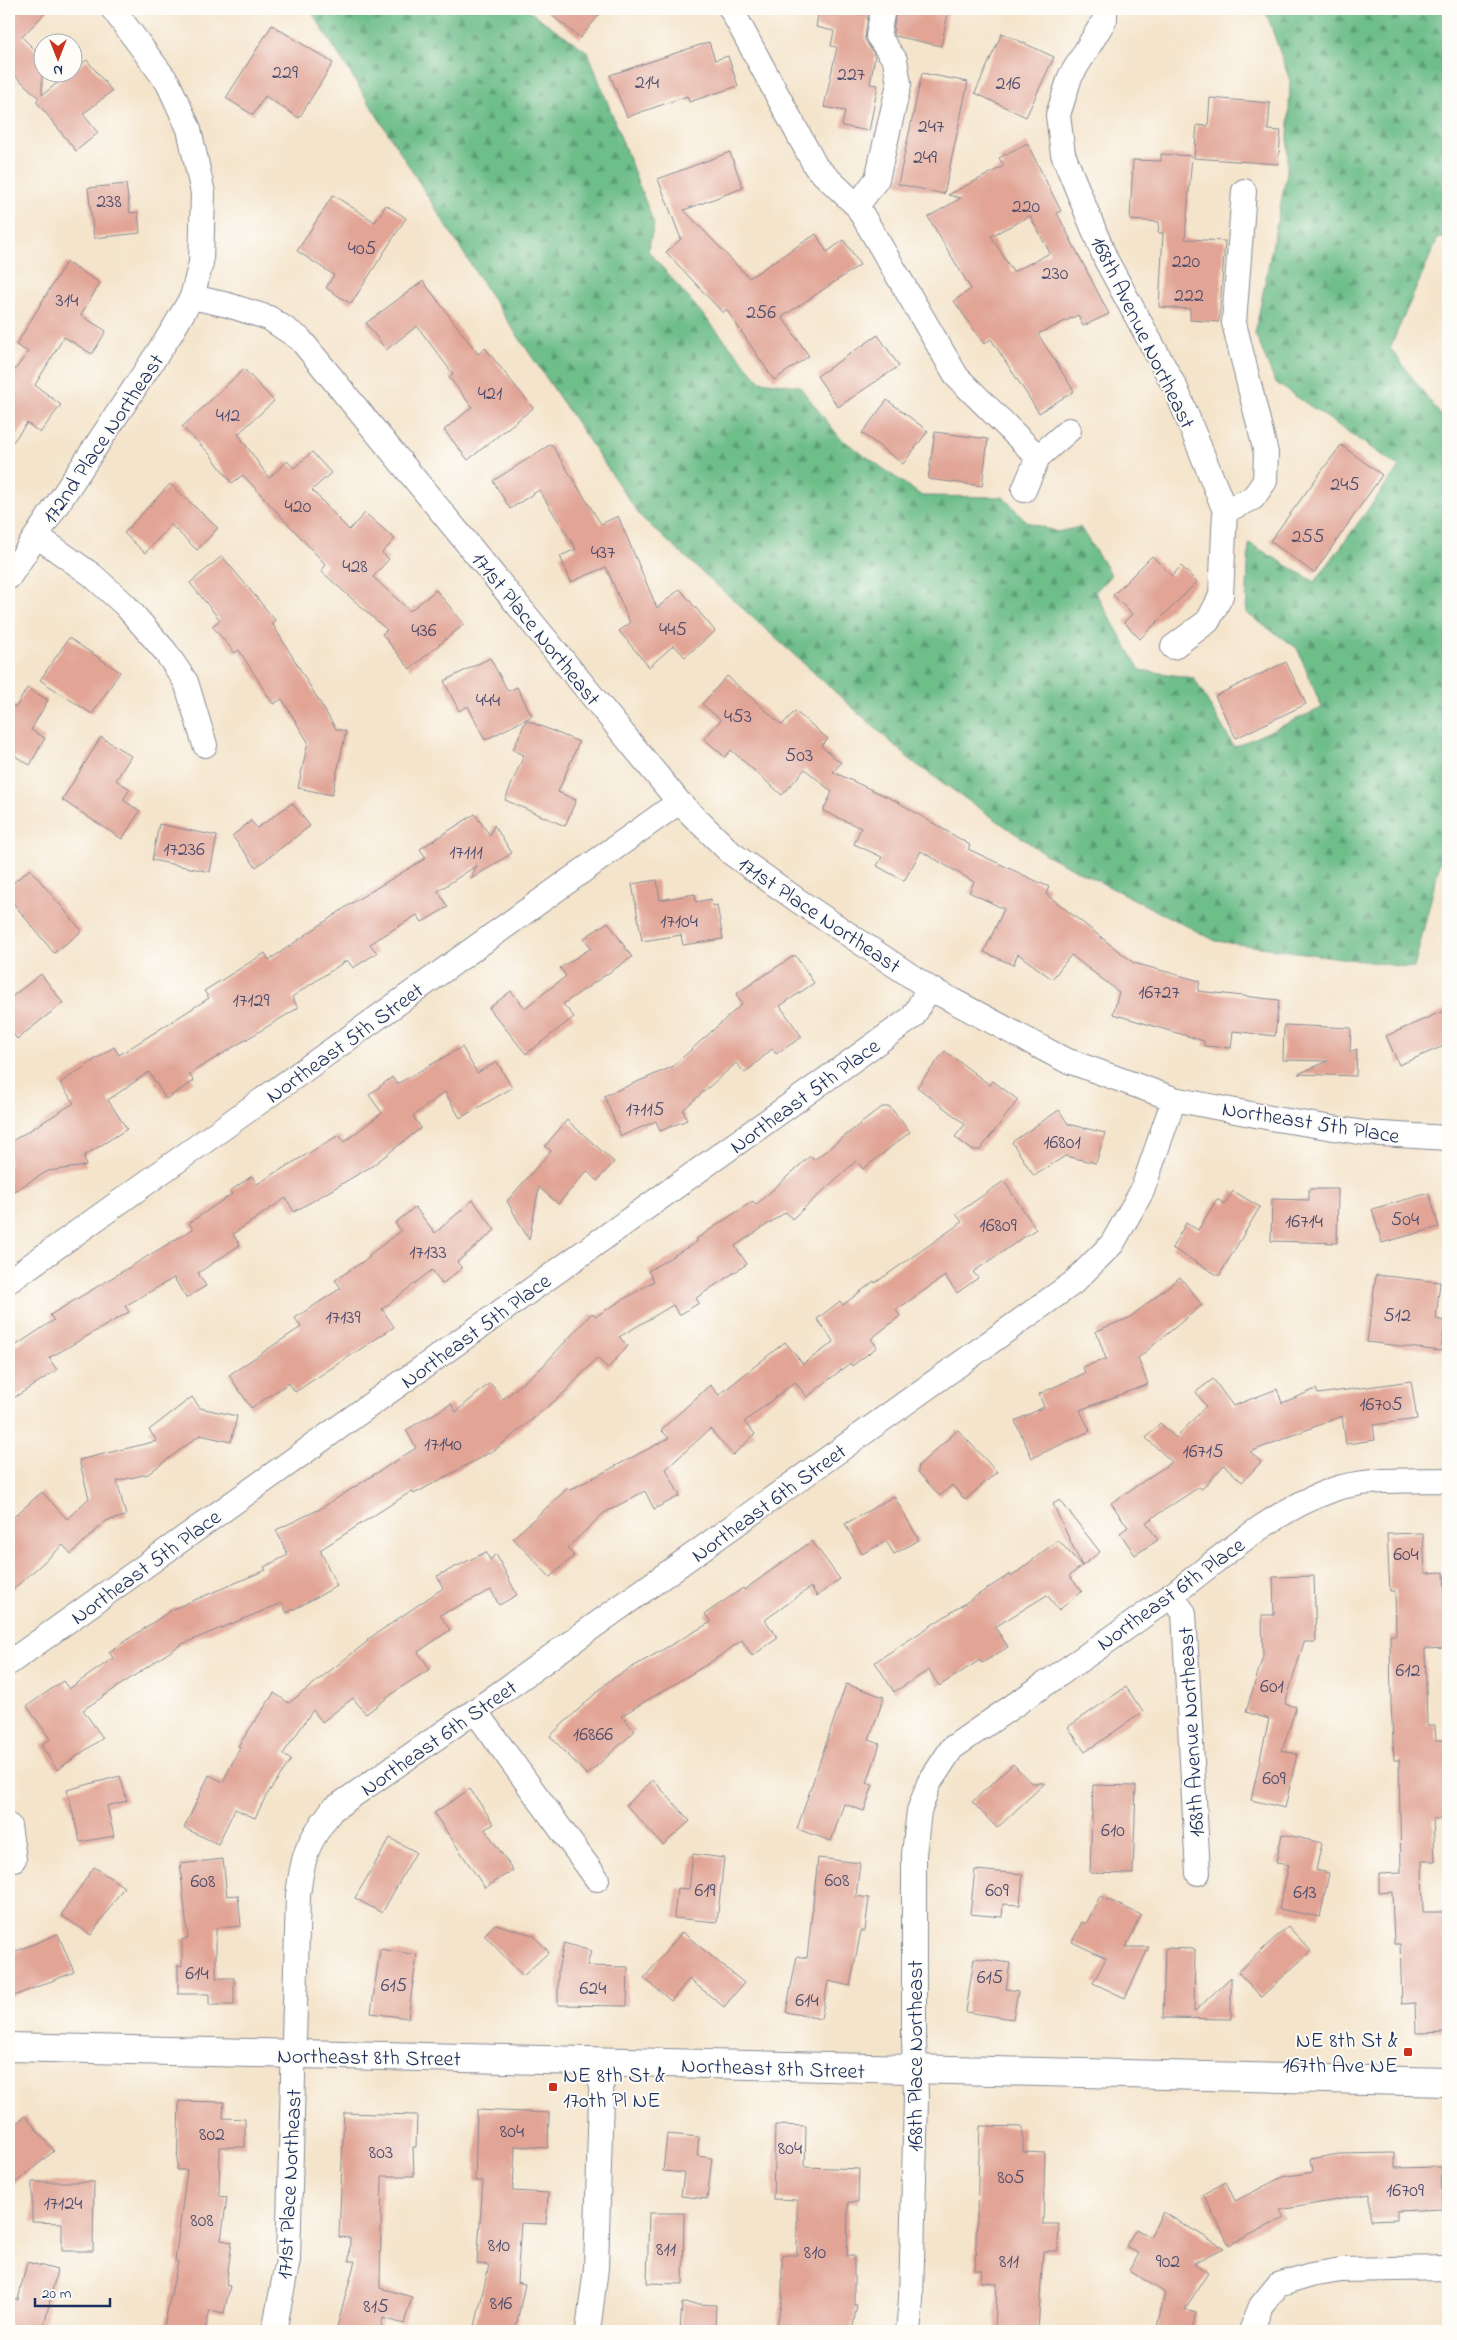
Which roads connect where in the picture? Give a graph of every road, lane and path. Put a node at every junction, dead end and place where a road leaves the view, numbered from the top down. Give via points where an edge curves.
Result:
1 (113, 9) edge
2 (730, 9) edge
3 (883, 9) edge
4 (1106, 9) edge
5 (1244, 192) dead end
6 (857, 206) junction
7 (192, 297) junction
8 (1069, 430) dead end
9 (1038, 457) junction
10 (1024, 490) dead end
11 (1225, 511) junction
12 (37, 536) junction
13 (9, 577) edge
14 (1173, 647) dead end
15 (205, 744) dead end
16 (679, 802) junction
17 (929, 988) junction
18 (1174, 1099) junction
19 (1448, 1138) edge
20 (9, 1281) edge
21 (1448, 1480) edge
22 (1171, 1595) junction
23 (9, 1663) edge
24 (475, 1712) junction
25 (929, 1782) joint
26 (9, 1826) edge
27 (303, 1856) joint
28 (14, 1859) dead end
29 (1198, 1873) dead end
30 (597, 1879) dead end
31 (9, 2047) edge
32 (294, 2054) junction
33 (602, 2062) junction
34 (915, 2071) junction
35 (1448, 2082) edge
36 (1448, 2268) edge
37 (274, 2331) edge
38 (588, 2331) edge
39 (908, 2331) edge
40 (1251, 2331) edge

1 - 7 street via 168,83 189,129 202,193 201,263
2 - 6 street via 816,167
3 - 6 street via 878,36 894,60 899,84 877,179
4 - 11 street, 168th Avenue Northeast via 1105,18 1070,77 1058,115 1063,154 1106,260 1176,390
5 - 11 street via 1234,323 1266,453 1265,480 1253,498
6 - 9 street via 957,377
7 - 12 street, 172nd Place Northeast via 172,333
7 - 16 street, 171st Place Northeast via 269,318 300,338
8 - 9 street
9 - 10 street
11 - 14 street, 168th Avenue Northeast via 1221,596 1208,621
12 - 13 street, 172nd Place Northeast
12 - 15 street via 92,574 125,605 165,651 186,682
16 - 17 street, 171st Place Northeast via 731,853
16 - 20 street, Northeast 5th Street
17 - 18 street, 171st Place Northeast via 1063,1059
17 - 23 street, Northeast 5th Place via 914,1017
18 - 19 street, Northeast 5th Place via 1365,1133
18 - 24 street, Northeast 6th Street via 1142,1192 1112,1244 1073,1283
21 - 22 street, Northeast 6th Place via 1368,1483 1334,1489 1296,1505 1246,1536
22 - 25 street, Northeast 6th Place via 952,1748
22 - 29 street, 168th Avenue Northeast via 1184,1613
24 - 27 street, Northeast 6th Street via 332,1810
24 - 30 street
25 - 34 street, 168th Place Northeast via 919,1811 914,1854
26 - 28 street
27 - 32 street, 171st Place Northeast via 298,1895
31 - 32 street, Northeast 8th Street
32 - 33 street, Northeast 8th Street
32 - 37 street, 171st Place Northeast via 288,2260
33 - 34 street, Northeast 8th Street
33 - 38 street via 596,2268
34 - 35 street, Northeast 8th Street
34 - 39 street, 168th Place Northeast
36 - 40 street via 1341,2270 1278,2285 1261,2306

